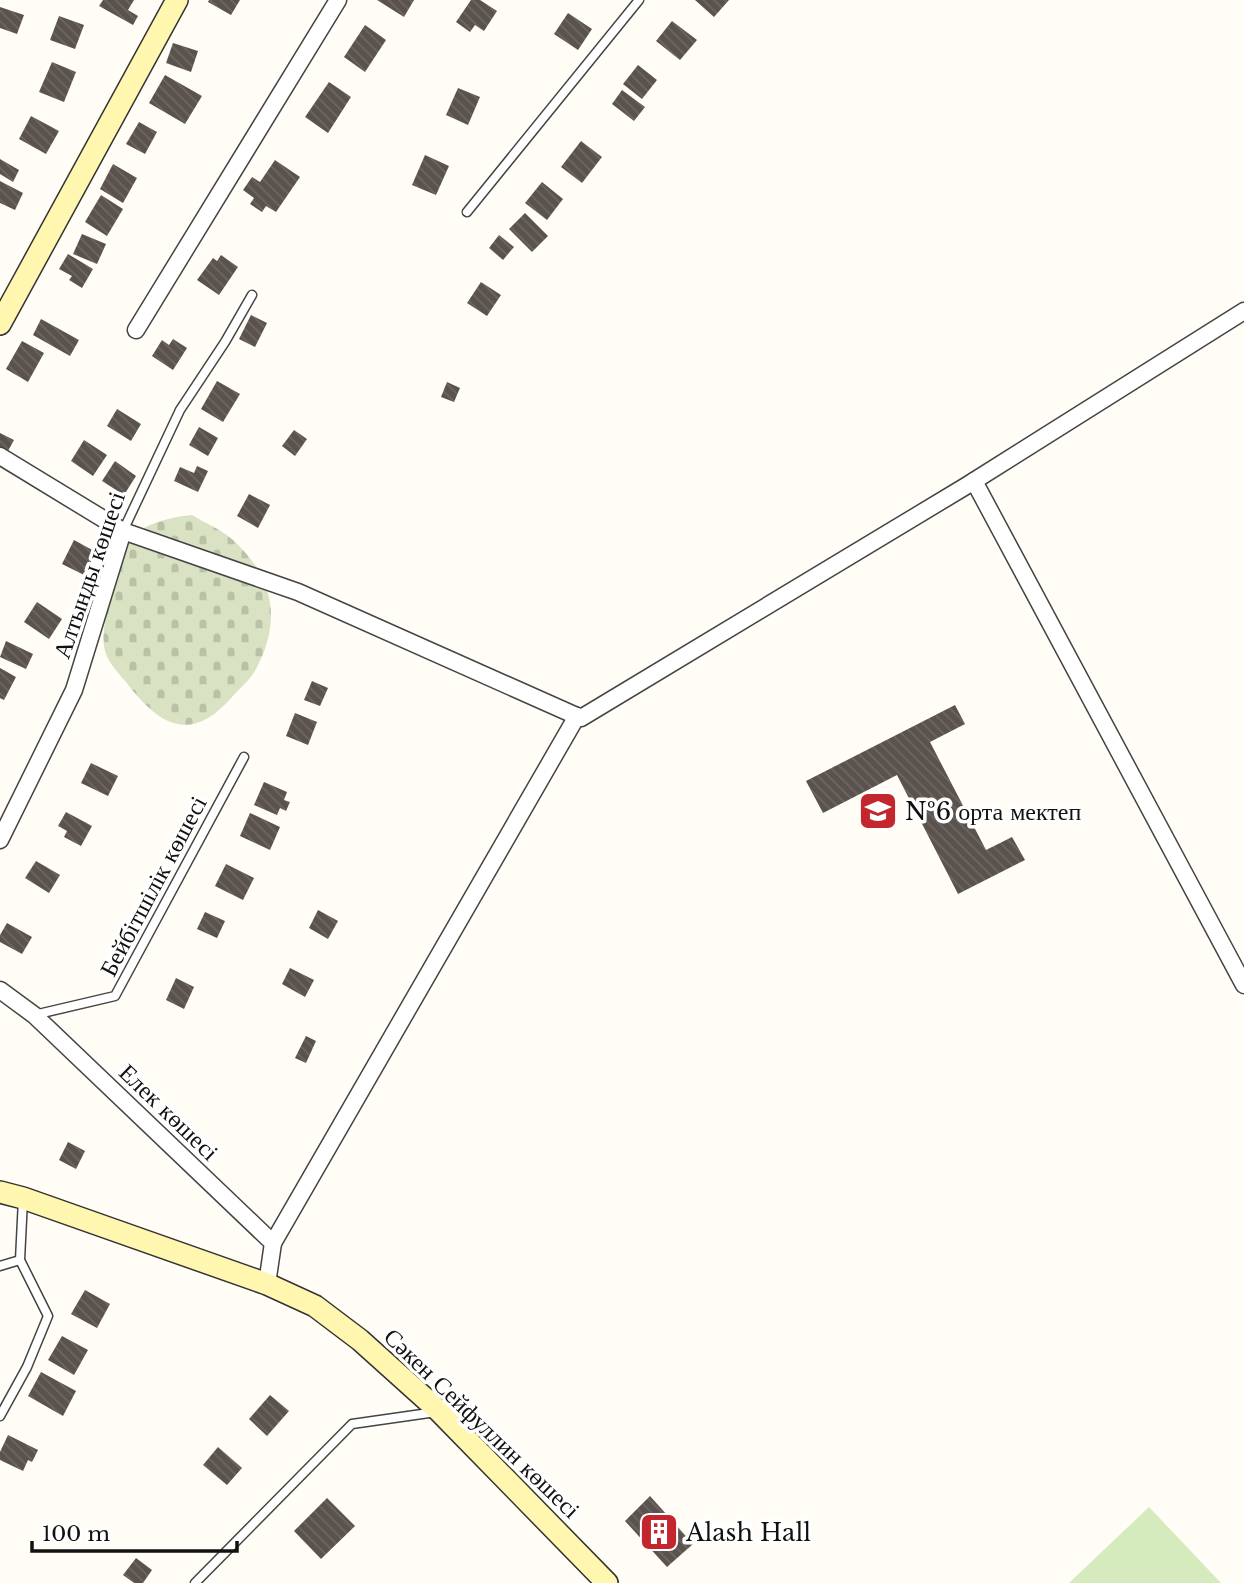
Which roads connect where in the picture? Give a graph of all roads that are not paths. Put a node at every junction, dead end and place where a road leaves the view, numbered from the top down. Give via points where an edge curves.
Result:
1 (177, 0) edge
2 (338, 0) edge
3 (639, 0) edge
4 (467, 212) dead end
5 (253, 295) dead end
6 (1244, 311) edge
7 (0, 324) edge
8 (136, 330) dead end
9 (0, 456) edge
10 (974, 481) junction
11 (123, 531) junction
12 (577, 716) junction
13 (244, 757) dead end
14 (0, 840) edge
15 (1244, 985) edge
16 (0, 990) edge
17 (34, 1015) junction
18 (0, 1192) edge
19 (23, 1198) junction
20 (273, 1243) junction
21 (20, 1260) junction
22 (0, 1266) edge
23 (267, 1284) junction
24 (439, 1411) junction
25 (0, 1416) edge
26 (195, 1583) edge
27 (607, 1583) edge

1 - 7 street
2 - 8 street
3 - 4 lane
5 - 11 lane, Алтынды көшесі via 180,410
6 - 10 street
9 - 11 street
10 - 12 street via 581,718
10 - 15 street
11 - 12 street via 298,592
11 - 14 street, Алтынды көшесі via 75,690
12 - 20 street
13 - 17 lane, Бейбітшілік көшесі via 115,996
16 - 17 street, Елек көшесі
17 - 20 street, Елек көшесі
18 - 19 street, Сәкен Сейфуллин көшесі
19 - 21 lane
19 - 23 street, Сәкен Сейфуллин көшесі
20 - 23 street
21 - 22 lane
21 - 25 lane via 48,1316
23 - 24 street, Сәкен Сейфуллин көшесі via 315,1306
24 - 26 lane via 352,1424
24 - 27 street, Сәкен Сейфуллин көшесі

